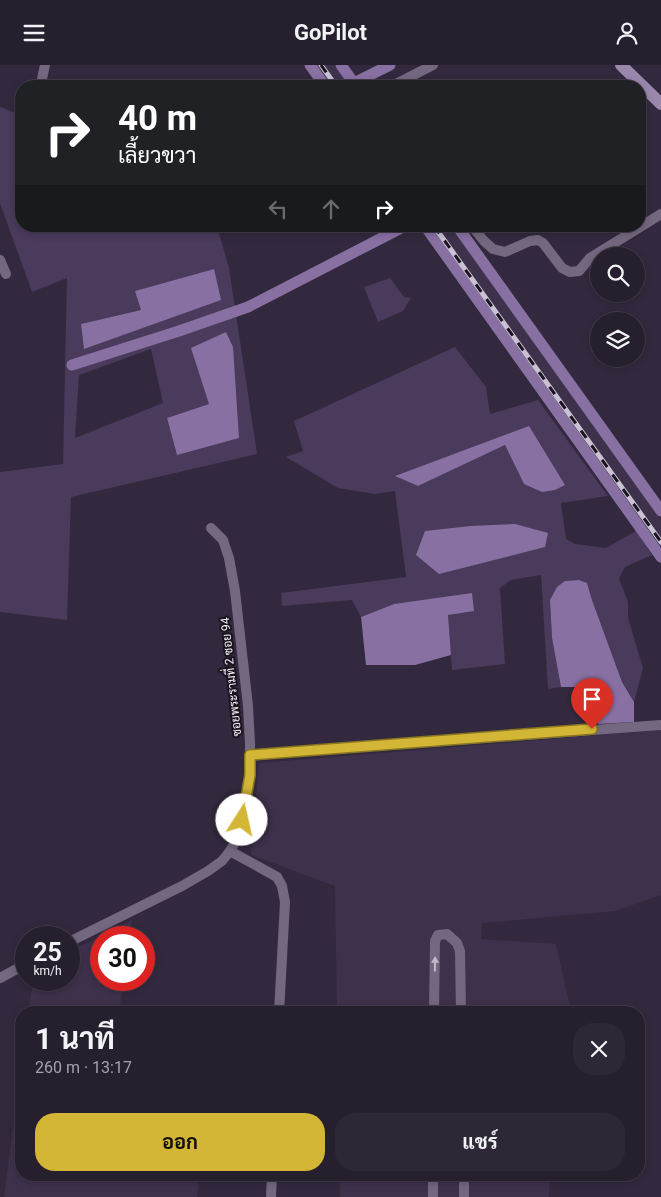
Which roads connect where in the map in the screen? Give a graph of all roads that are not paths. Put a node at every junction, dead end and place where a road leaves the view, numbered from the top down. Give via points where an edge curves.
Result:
1 (45, 65) edge
2 (432, 65) edge
3 (621, 65) edge
4 (42, 79) dead end
5 (403, 80) edge
6 (637, 80) edge
7 (646, 89) edge
8 (661, 103) edge
9 (661, 214) edge
10 (646, 223) edge
11 (477, 232) edge
12 (632, 232) edge
13 (0, 261) edge
14 (6, 274) dead end
15 (211, 528) dead end
16 (661, 725) edge
17 (250, 755) junction
18 (230, 851) junction
19 (80, 937) edge
20 (15, 970) edge
21 (0, 978) edge
22 (279, 1006) edge
23 (434, 1006) edge
24 (461, 1006) edge
25 (272, 1181) edge
26 (433, 1181) edge
27 (464, 1181) edge
28 (271, 1197) edge
29 (433, 1197) edge
30 (464, 1197) edge

1 - 4 street
2 - 5 street
3 - 6 main road
7 - 8 main road
9 - 10 street
11 - 12 street via 493,249 505,252 538,240 562,268 570,272 579,271 590,258
13 - 14 street
15 - 17 street, ซอยพระรามที่ 2 ซอย 94 via 223,540 235,591
16 - 17 street
17 - 18 street, ซอยพระรามที่ 2 ซอย 94 via 242,820
18 - 19 street, ซอยพระรามที่ 2 ซอย 94 via 222,861 182,886
18 - 22 street via 277,877 282,885 285,902
20 - 21 street
23 -> 24 street via 435,941 438,935 447,934 460,951
25 - 28 street
26 - 29 street
27 - 30 street

